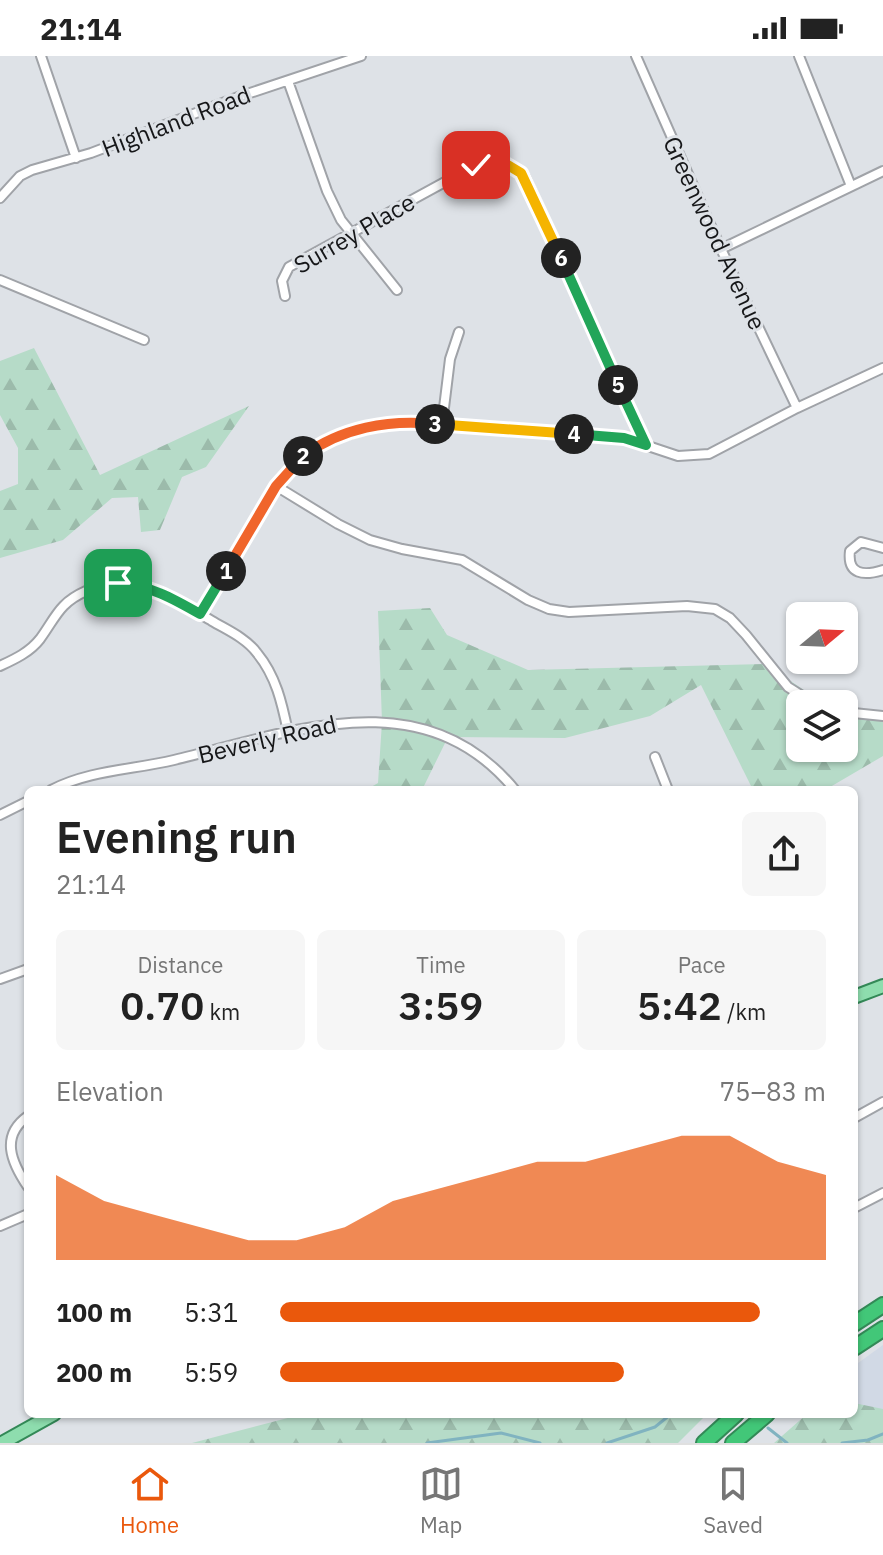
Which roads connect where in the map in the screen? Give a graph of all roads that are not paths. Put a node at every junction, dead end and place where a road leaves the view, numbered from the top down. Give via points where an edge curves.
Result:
1 (41, 56) edge
2 (361, 56) edge
3 (636, 56) edge
4 (801, 57) edge
5 (288, 81) junction
6 (76, 158) junction
7 (883, 171) edge
8 (851, 186) junction
9 (0, 198) edge
10 (351, 232) junction
11 (721, 249) junction
12 (0, 280) edge
13 (397, 290) dead end
14 (285, 296) dead end
15 (459, 332) dead end
16 (144, 340) dead end
17 (883, 368) edge
18 (797, 408) junction
19 (442, 424) junction
20 (646, 445) junction
21 (276, 486) junction
22 (883, 548) edge
23 (883, 570) edge
24 (200, 614) junction
25 (0, 666) edge
26 (793, 690) edge
27 (858, 713) edge
28 (883, 716) edge
29 (288, 732) junction
30 (655, 757) dead end
31 (62, 786) edge
32 (511, 786) edge
33 (666, 786) edge
34 (24, 803) edge
35 (0, 815) edge
36 (24, 970) edge
37 (0, 979) edge
38 (883, 986) edge
39 (858, 995) edge
40 (883, 1102) edge
41 (858, 1116) edge
42 (24, 1119) edge
43 (24, 1180) edge
44 (883, 1193) edge
45 (858, 1206) edge
46 (24, 1216) edge
47 (0, 1226) edge
48 (883, 1305) edge
49 (858, 1321) edge
50 (883, 1329) edge
51 (858, 1345) edge
52 (47, 1418) edge
53 (732, 1418) edge
54 (762, 1418) edge
55 (2, 1443) edge
56 (704, 1443) edge
57 (733, 1443) edge

1 - 6 street
2 - 5 street, Highland Road
3 - 11 street, Greenwood Avenue
4 - 8 street
5 - 6 street, Highland Road
5 - 10 street via 327,191
6 - 9 street, Highland Road via 20,176
7 - 8 street
8 - 11 street
10 - 13 street
10 - 14 street, Surrey Place via 289,267 282,281
10 - 20 street, Surrey Place via 476,165 497,162 515,168 525,177
11 - 18 street, Greenwood Avenue
12 - 16 street
15 - 19 street
17 - 18 street
18 - 20 street via 709,454 678,456
19 - 20 street via 624,438
19 - 21 street via 397,421 333,439 301,457
21 - 24 street
21 - 26 street via 370,540 462,560 549,609 715,609 730,618
22 - 23 street via 861,542 849,557 857,573
24 - 25 street via 149,588 118,583 98,587 67,601 36,643
24 - 29 street via 258,653 277,685
27 - 28 street
29 - 31 street, Beverly Road via 146,767 99,772
29 - 32 street, Beverly Road via 349,721 415,727 460,744
30 - 33 street
34 - 35 street
36 - 37 street
38 - 39 main road
40 - 41 street
42 - 43 street via 8,1142
44 - 45 street
46 - 47 street
48 - 49 highway
50 - 51 highway
52 - 55 main road
53 - 56 highway
54 - 57 highway

